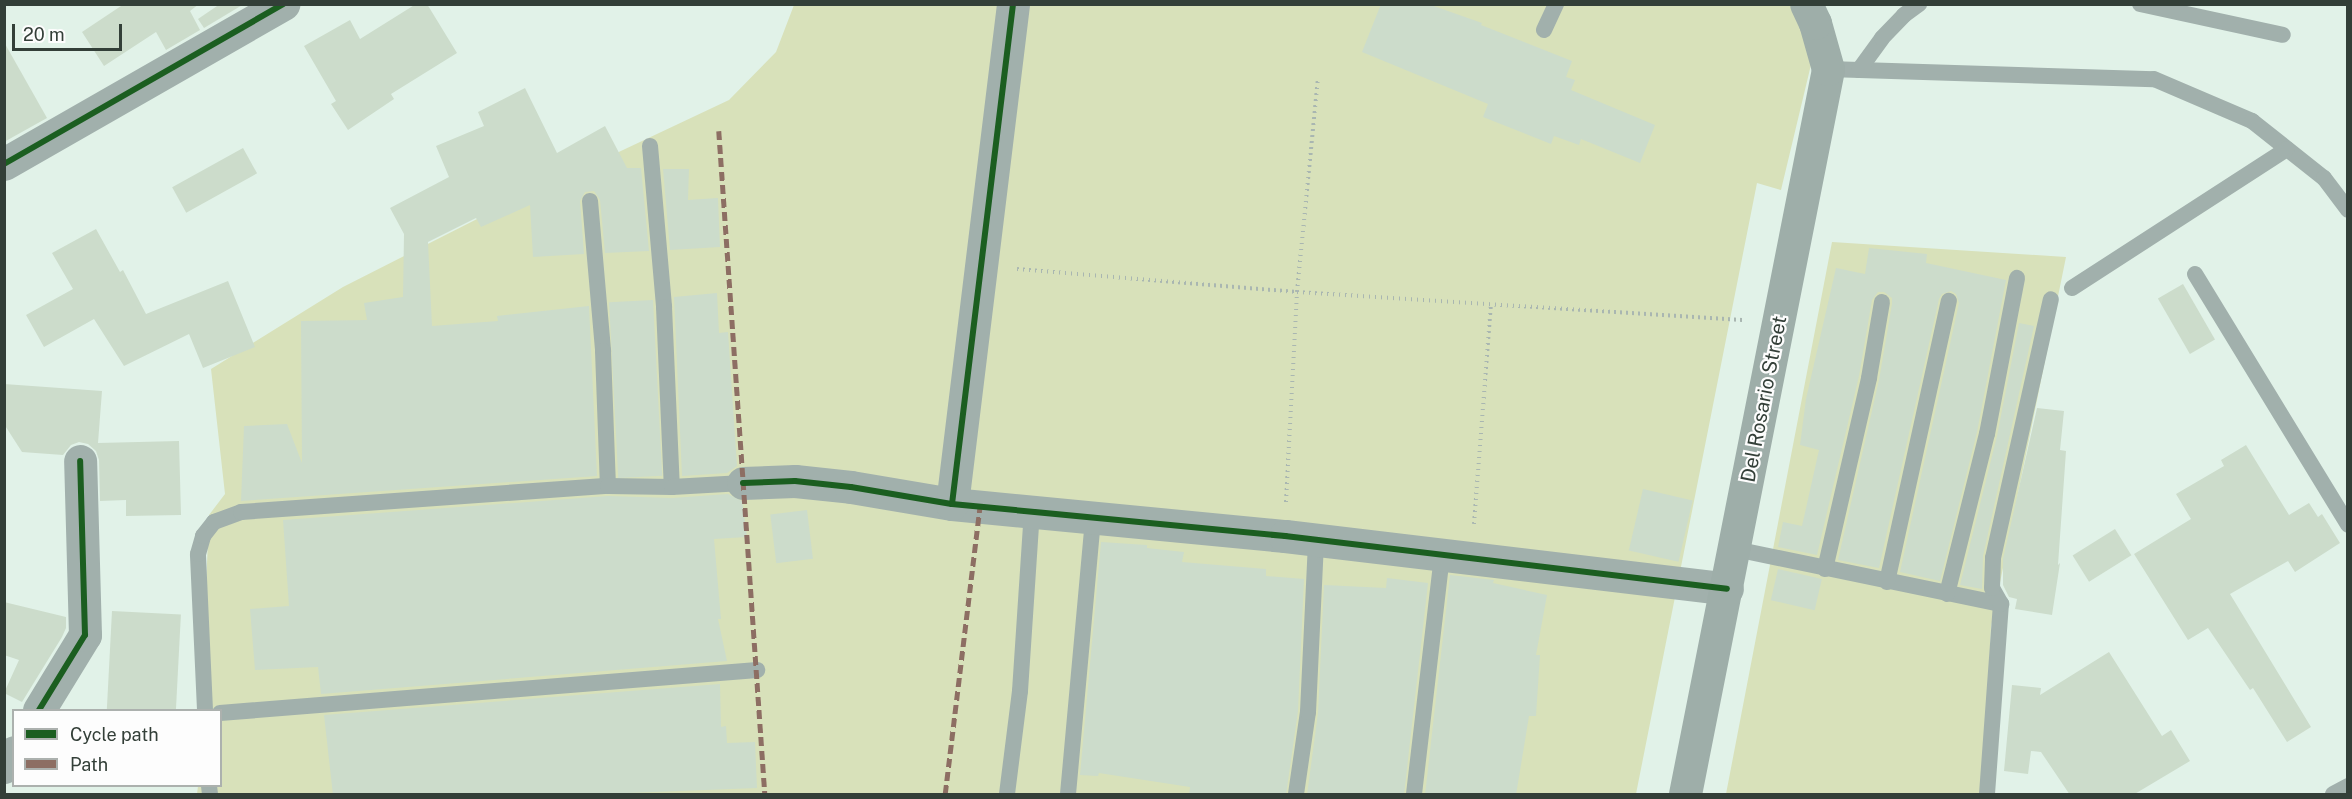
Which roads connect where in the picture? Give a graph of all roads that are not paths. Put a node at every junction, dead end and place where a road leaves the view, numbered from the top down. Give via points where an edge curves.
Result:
1 (283, 4) edge
2 (1013, 4) edge
3 (1556, 4) edge
4 (1806, 4) edge
5 (1919, 4) edge
6 (2140, 4) edge
7 (1904, 10) edge
8 (1544, 30) dead end
9 (2283, 36) dead end
10 (1844, 70) junction
11 (650, 146) dead end
12 (2287, 148) junction
13 (4, 164) edge
14 (590, 201) dead end
15 (2348, 210) edge
16 (2195, 274) dead end
17 (2017, 278) dead end
18 (2072, 288) dead end
19 (2051, 298) dead end
20 (1949, 301) dead end
21 (1882, 302) dead end
22 (80, 461) dead end
23 (743, 483) joint
24 (608, 486) junction
25 (672, 487) junction
26 (952, 504) junction
27 (1032, 511) junction
28 (1093, 517) junction
29 (2348, 525) edge
30 (1300, 538) junction
31 (1735, 549) junction
32 (1456, 556) junction
33 (1825, 569) junction
34 (1887, 582) junction
35 (1727, 589) junction
36 (1947, 594) junction
37 (2001, 604) junction
38 (757, 670) dead end
39 (40, 709) edge
40 (206, 709) edge
41 (222, 713) edge
42 (2348, 786) edge
43 (1007, 794) edge
44 (1068, 795) edge
45 (1296, 795) edge
46 (1414, 795) edge
47 (1685, 795) edge
48 (1987, 795) edge
49 (2333, 795) edge

1 - 13 street
2 - 26 street
3 - 8 lane
4 - 10 main road, Del Rosario Street
5 - 7 lane
6 - 9 lane
7 - 10 lane via 1882,38
10 - 12 lane via 2154,79 2252,121
10 - 31 main road, Del Rosario Street via 1779,322
11 - 25 lane via 664,307
12 - 15 lane via 2324,178
12 - 18 lane
14 - 24 lane via 603,351
16 - 29 lane
17 - 36 lane via 1987,434
19 - 37 lane via 1993,558 1992,588
20 - 34 lane
21 - 33 lane via 1869,378
22 - 39 street via 85,635
23 - 25 lane
23 - 26 street via 795,481
24 - 25 lane
24 - 40 lane via 241,512 214,522 203,536 198,555
26 - 27 street
27 - 28 street
27 - 43 lane via 1020,691
28 - 30 street
28 - 44 lane
30 - 32 street
30 - 45 lane via 1308,712
31 - 33 lane
31 - 35 main road, Del Rosario Street
32 - 35 street
32 - 46 lane
33 - 34 lane
34 - 36 lane
35 - 47 main road, Del Rosario Street
36 - 37 lane
37 - 48 lane
38 - 41 lane
42 - 49 lane

